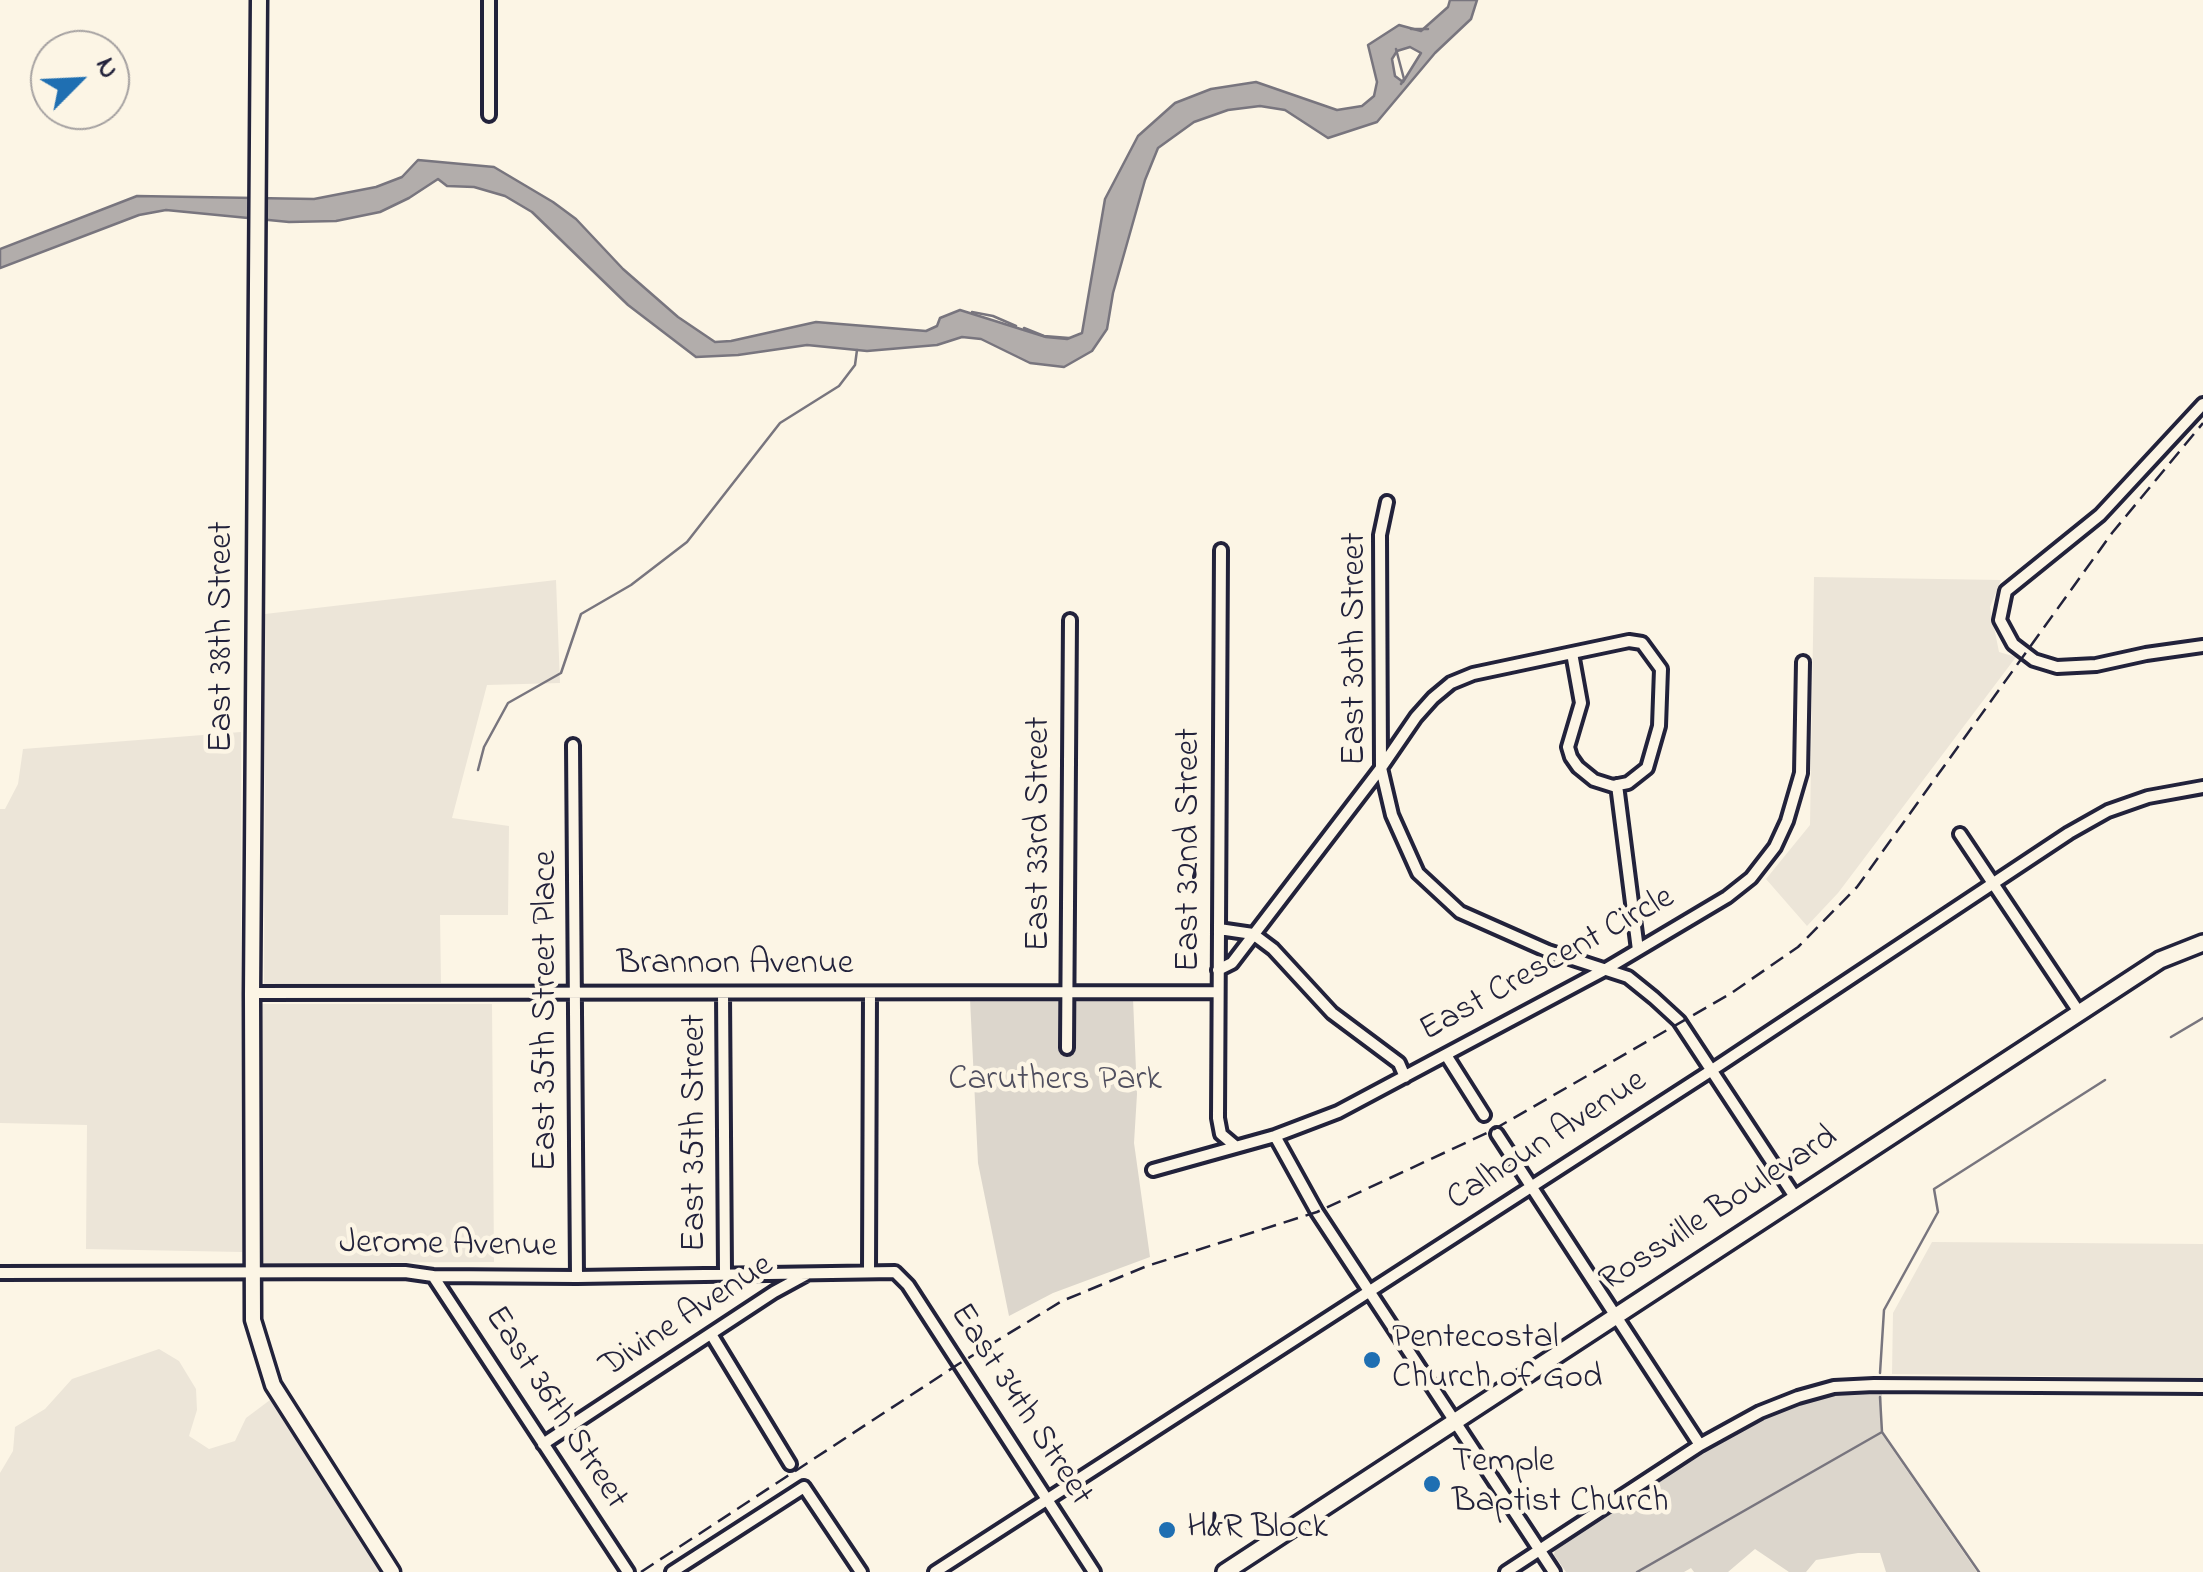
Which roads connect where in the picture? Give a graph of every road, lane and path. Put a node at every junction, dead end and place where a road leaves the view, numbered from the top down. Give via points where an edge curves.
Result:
1 (259, 0) edge
2 (488, 0) edge
3 (489, 115) dead end
4 (2203, 404) edge
5 (1386, 502) dead end
6 (1221, 550) dead end
7 (1070, 620) dead end
8 (2203, 646) edge
9 (1572, 653) junction
10 (1804, 662) dead end
11 (574, 744) dead end
12 (1381, 768) junction
13 (1617, 785) junction
14 (2203, 787) edge
15 (1960, 834) dead end
16 (1992, 883) junction
17 (1218, 929) junction
18 (1253, 934) junction
19 (2203, 943) edge
20 (1638, 950) junction
21 (1606, 969) junction
22 (1218, 970) junction
23 (1218, 992) junction
24 (252, 993) junction
25 (575, 993) junction
26 (723, 993) junction
27 (870, 993) junction
28 (1067, 994) junction
29 (2079, 1012) junction
30 (1067, 1048) dead end
31 (1446, 1055) junction
32 (1712, 1070) junction
33 (1405, 1077) junction
34 (1484, 1115) dead end
35 (1497, 1134) dead end
36 (1275, 1136) junction
37 (1234, 1145) junction
38 (1153, 1170) dead end
39 (1530, 1186) junction
40 (1796, 1197) junction
41 (869, 1270) junction
42 (812, 1272) junction
43 (895, 1272) joint
44 (0, 1273) edge
45 (725, 1273) junction
46 (251, 1274) junction
47 (433, 1276) junction
48 (577, 1276) junction
49 (1368, 1290) junction
50 (1615, 1316) junction
51 (711, 1334) junction
52 (2203, 1386) edge
53 (1455, 1422) junction
54 (543, 1444) junction
55 (1700, 1445) junction
56 (790, 1464) dead end
57 (1046, 1500) junction
58 (1540, 1550) junction
59 (1245, 1567) edge
60 (392, 1572) edge
61 (628, 1572) edge
62 (672, 1572) edge
63 (861, 1572) edge
64 (935, 1572) edge
65 (1094, 1572) edge
66 (1225, 1572) edge
67 (1506, 1572) edge
68 (1554, 1572) edge

1 - 24 main road, East 38th Street
2 - 3 street
4 - 8 street via 2100,515 2006,591 2000,620 2025,654 2057,667
5 - 12 street, East 30th Street via 1380,534
6 - 17 street, East 32nd Street
7 - 28 street, East 33rd Street
9 - 12 street via 1451,683 1416,716
9 - 13 street via 1581,703 1571,757 1594,780
9 - 13 street via 1642,643 1661,669 1659,726 1647,768
10 - 20 street, East Crescent Circle via 1802,773 1775,847 1727,897
11 - 25 street, East 35th Street Place
12 - 18 street
12 - 21 street, East 30th Street via 1403,843 1436,892 1498,930
13 - 20 street
14 - 16 street, Calhoun Avenue via 2108,811
15 - 16 street
16 - 29 street
16 - 32 street, Calhoun Avenue
17 - 18 street
17 - 22 street, East 32nd Street
18 - 22 street via 1232,963
18 - 33 street
19 - 29 highway, Rossville Boulevard via 2160,960
20 - 21 street, East Crescent Circle
21 - 31 street, East Crescent Circle
21 - 32 street, East 30th Street via 1628,977 1666,1010
22 - 23 street, East 32nd Street
23 - 28 street, Brannon Avenue
23 - 37 street, East 32nd Street via 1218,1118 1221,1134
24 - 25 street, Brannon Avenue
24 - 46 main road, East 38th Street
25 - 26 street, Brannon Avenue
25 - 48 street, East 35th Street Place
26 - 27 street, Brannon Avenue
26 - 45 street, East 35th Street
27 - 28 street, Brannon Avenue
27 - 41 street
28 - 30 street, East 33rd Street
29 - 40 highway, Rossville Boulevard
31 - 33 street, East Crescent Circle
31 - 34 street
32 - 39 street, Calhoun Avenue
32 - 40 street, East 30th Street
33 - 36 street, East Crescent Circle
35 - 39 street
36 - 37 street, East Crescent Circle
36 - 49 street
37 - 38 street, East Crescent Circle
39 - 49 street, Calhoun Avenue
39 - 50 street
40 - 50 highway, Rossville Boulevard
41 - 42 street, Jerome Avenue
41 - 43 street, Jerome Avenue
42 - 45 street, Jerome Avenue
42 - 51 street, Divine Avenue
43 - 57 street, East 34th Street
44 - 46 street, Jerome Avenue
45 - 48 street, Jerome Avenue
46 - 47 street, Jerome Avenue
46 - 60 main road, East 38th Street via 253,1320 273,1386
47 - 48 street, Jerome Avenue
47 - 54 street, East 36th Street
49 - 53 street
49 - 57 street, Calhoun Avenue
50 - 53 highway, Rossville Boulevard
50 - 55 street
51 - 54 street, Divine Avenue
51 - 56 street
52 - 55 street via 1834,1388 1760,1412
53 - 58 street
53 - 59 highway, Rossville Boulevard
54 - 61 street, East 36th Street
55 - 58 street
57 - 64 street, Calhoun Avenue
57 - 65 street, East 34th Street
58 - 67 street
58 - 68 street
59 - 66 highway, Rossville Boulevard
62 - 63 street via 804,1486

